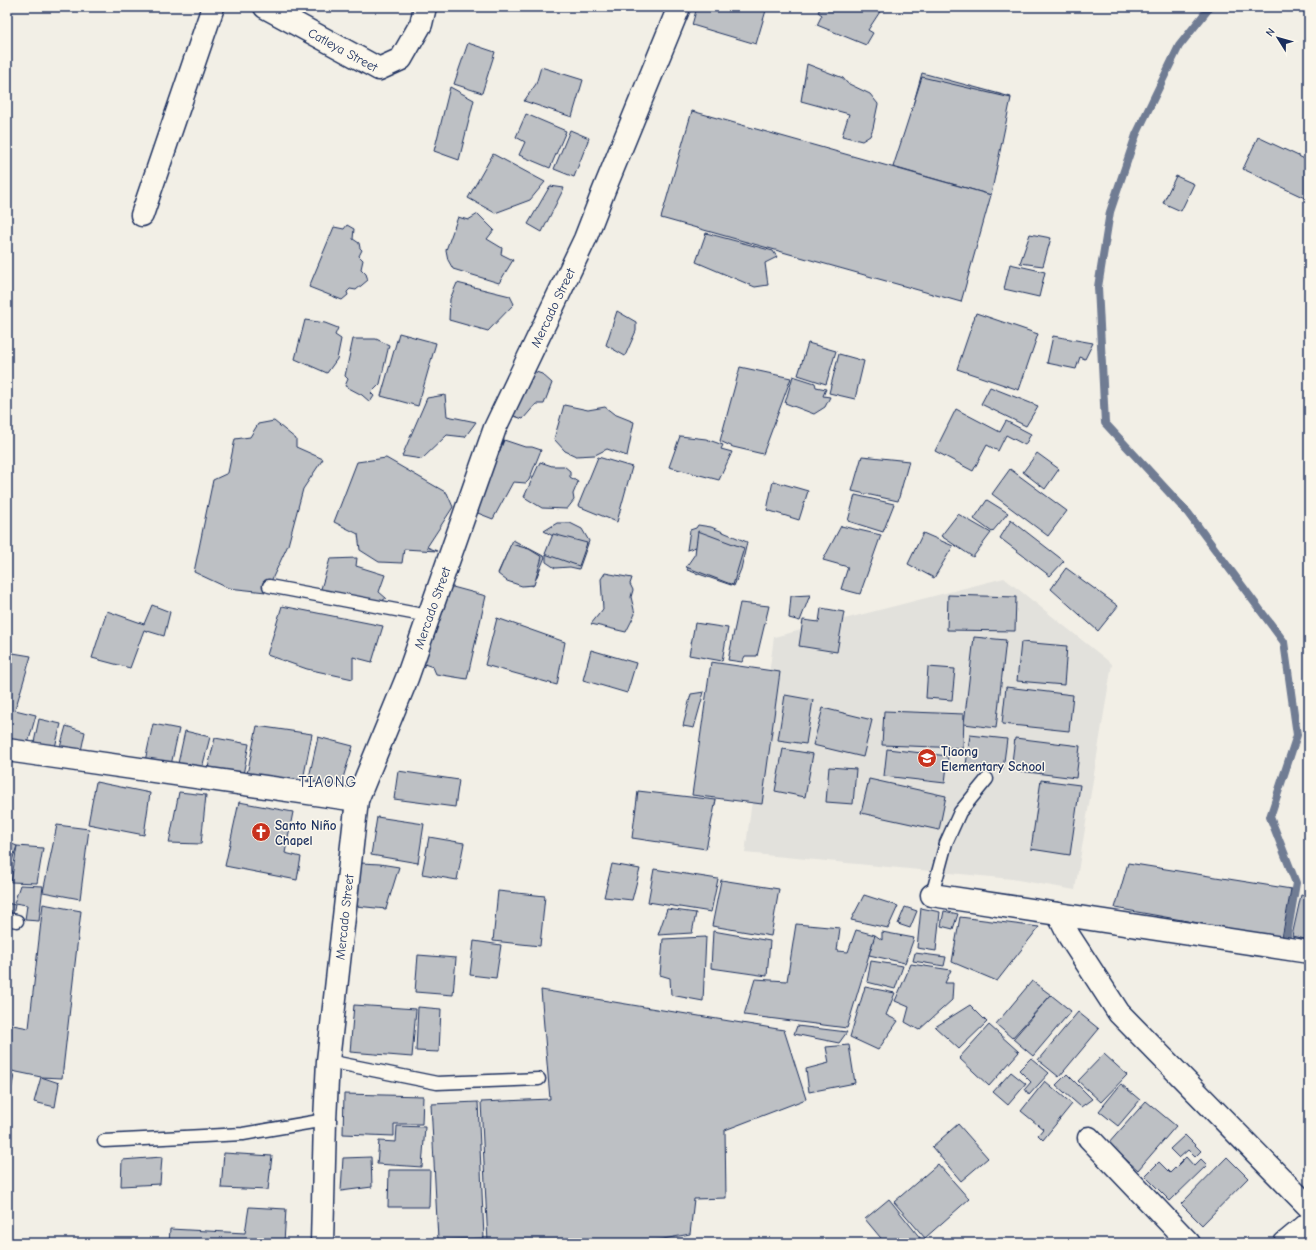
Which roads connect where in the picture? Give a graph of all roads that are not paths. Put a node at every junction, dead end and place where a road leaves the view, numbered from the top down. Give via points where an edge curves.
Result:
1 (213, 7) edge
2 (426, 7) edge
3 (679, 7) edge
4 (275, 9) edge
5 (142, 214) dead end
6 (269, 586) dead end
7 (428, 616) junction
8 (7, 750) edge
9 (987, 779) dead end
10 (356, 800) junction
11 (932, 895) joint
12 (1058, 914) junction
13 (1309, 952) edge
14 (328, 1061) junction
15 (539, 1079) dead end
16 (325, 1120) junction
17 (1089, 1138) dead end
18 (104, 1142) dead end
19 (1309, 1207) edge
20 (1309, 1223) edge
21 (322, 1243) edge
22 (1189, 1243) edge
23 (1285, 1243) edge

1 - 5 street
2 - 4 street, Catleya Street via 421,24 401,59 379,69
3 - 7 street, Mercado Street via 585,239 495,428
6 - 7 lane
7 - 10 street, Mercado Street via 407,678
8 - 10 street
9 - 11 lane via 960,812 946,843
10 - 14 street, Mercado Street
11 - 12 street
12 - 13 street
12 - 19 street via 1069,936 1119,1013
14 - 15 lane via 437,1083
14 - 16 street, Mercado Street
16 - 18 lane via 243,1134
16 - 21 street, Mercado Street
17 - 22 street
20 - 23 street

